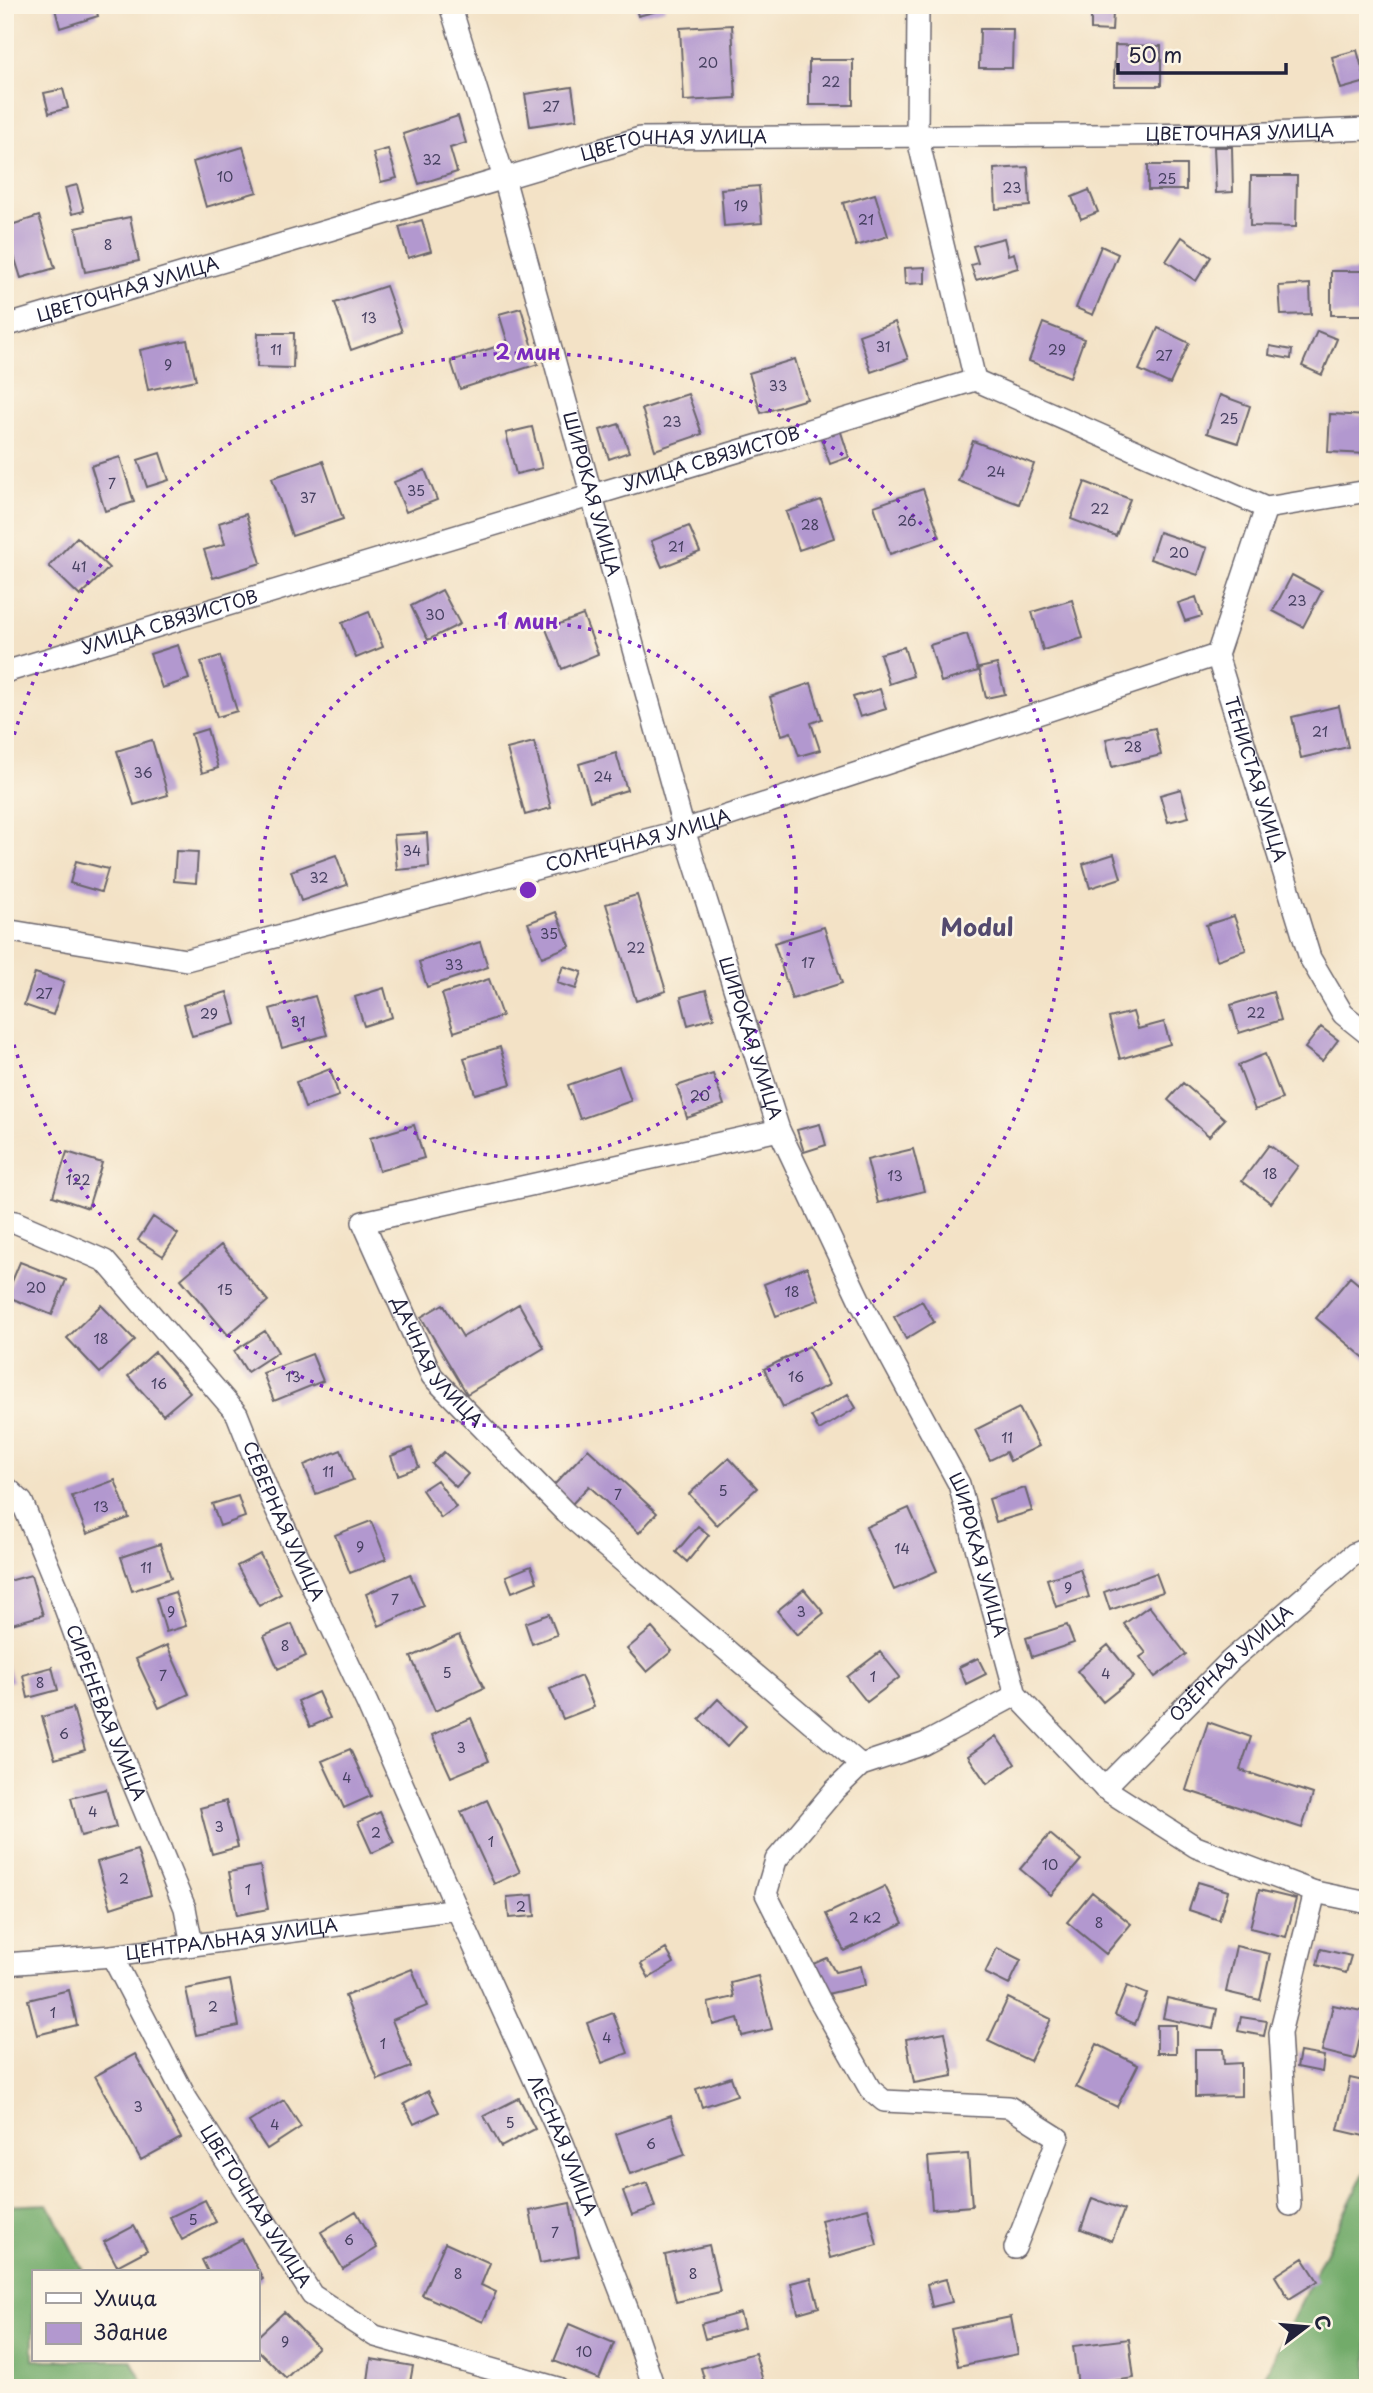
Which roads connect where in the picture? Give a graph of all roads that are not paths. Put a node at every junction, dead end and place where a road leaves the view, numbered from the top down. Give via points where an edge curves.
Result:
1 (450, 5) edge
2 (918, 5) edge
3 (1368, 129) edge
4 (917, 135) junction
5 (503, 178) junction
6 (5, 326) edge
7 (975, 380) junction
8 (1368, 491) edge
9 (593, 496) junction
10 (1266, 508) junction
11 (1217, 655) junction
12 (5, 672) edge
13 (684, 830) junction
14 (5, 930) edge
15 (1368, 1034) edge
16 (779, 1130) junction
17 (5, 1220) edge
18 (5, 1486) edge
19 (1368, 1548) edge
20 (1016, 1695) junction
21 (861, 1765) junction
22 (1104, 1788) junction
23 (1315, 1892) junction
24 (1368, 1903) edge
25 (457, 1909) junction
26 (192, 1945) junction
27 (112, 1956) junction
28 (5, 1964) edge
29 (1290, 2206) dead end
30 (1015, 2248) dead end
31 (558, 2388) edge
32 (654, 2388) edge

1 - 5 street, ШИРОКАЯ УЛИЦА
2 - 4 street
3 - 4 street, ЦВЕТОЧНАЯ УЛИЦА
4 - 5 street, ЦВЕТОЧНАЯ УЛИЦА via 640,138
4 - 7 street
5 - 6 street, ЦВЕТОЧНАЯ УЛИЦА
5 - 9 street, ШИРОКАЯ УЛИЦА
7 - 9 street, УЛИЦА СВЯЗИСТОВ
7 - 10 street
8 - 10 street
9 - 12 street, УЛИЦА СВЯЗИСТОВ
9 - 13 street, ШИРОКАЯ УЛИЦА
10 - 11 street
11 - 13 street, СОЛНЕЧНАЯ УЛИЦА
11 - 15 street, ТЕНИСТАЯ УЛИЦА via 1310,958 1343,1014
13 - 14 street, СОЛНЕЧНАЯ УЛИЦА via 186,960
13 - 16 street, ШИРОКАЯ УЛИЦА
16 - 20 street, ШИРОКАЯ УЛИЦА via 859,1299 958,1484
16 - 21 street, ДАЧНАЯ УЛИЦА via 363,1222 432,1377 566,1513
17 - 25 street, СЕВЕРНАЯ УЛИЦА via 104,1261 237,1414 268,1493
18 - 26 street, СИРЕНЕВАЯ УЛИЦА via 22,1502 58,1589 184,1908
19 - 22 street, ОЗЁРНАЯ УЛИЦА via 1354,1554 1230,1661
20 - 21 street via 924,1744
20 - 22 street, ШИРОКАЯ УЛИЦА
21 - 30 street via 776,1860 766,1894 870,2089 884,2101 1009,2107 1058,2138
22 - 23 street, ШИРОКАЯ УЛИЦА via 1196,1847
23 - 24 street, ШИРОКАЯ УЛИЦА
23 - 29 street via 1280,2033
25 - 26 street, ЦЕНТРАЛЬНАЯ УЛИЦА
25 - 32 street, ЛЕСНАЯ УЛИЦА via 563,2143
26 - 27 street, ЦЕНТРАЛЬНАЯ УЛИЦА
27 - 28 street, ЦЕНТРАЛЬНАЯ УЛИЦА
27 - 31 street, ЦВЕТОЧНАЯ УЛИЦА via 186,2098 312,2295 375,2336

